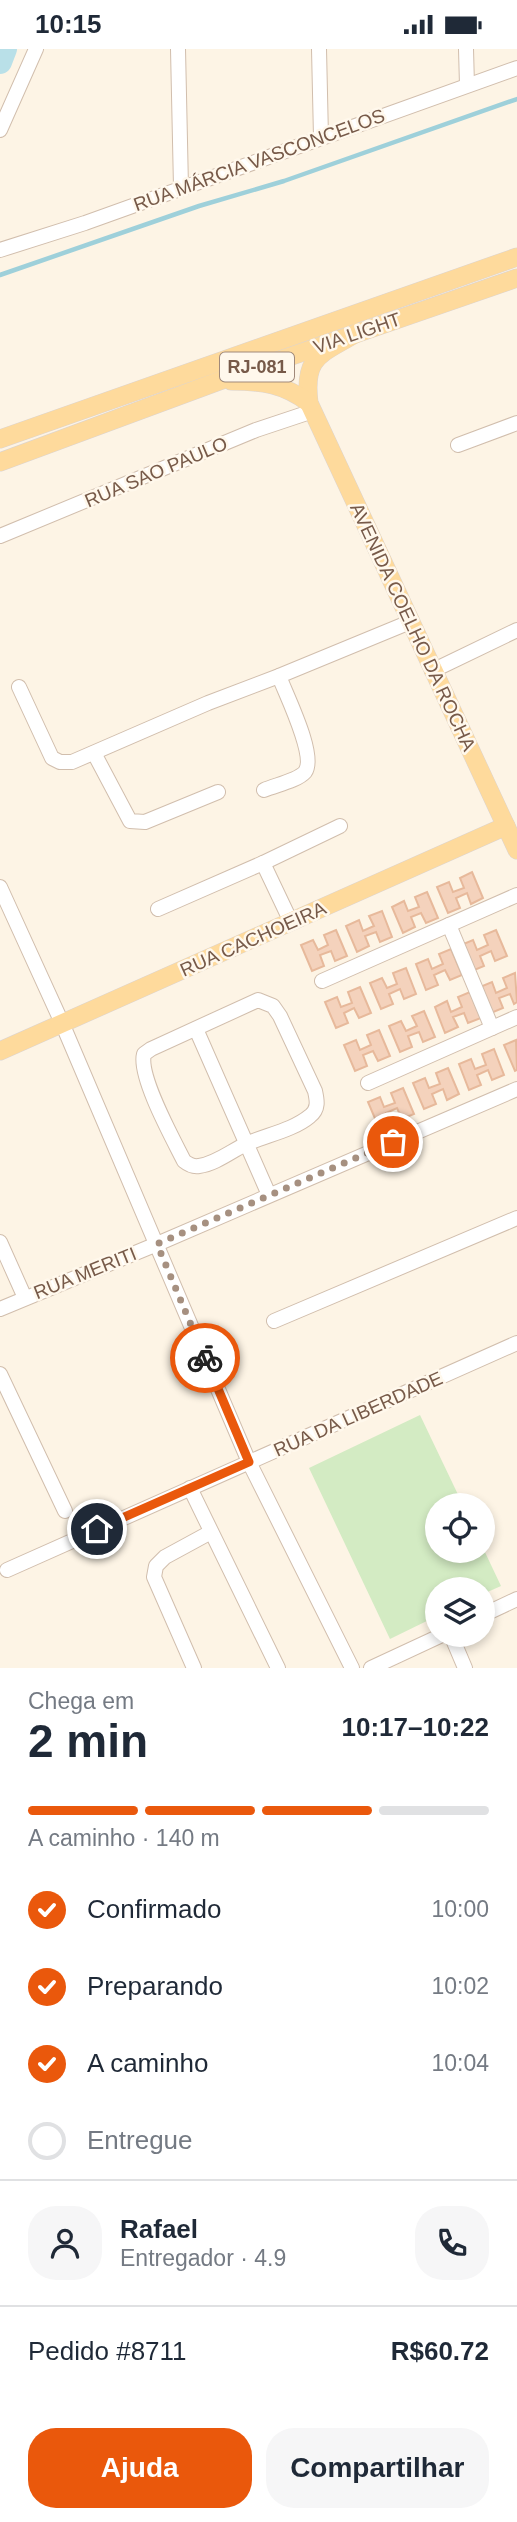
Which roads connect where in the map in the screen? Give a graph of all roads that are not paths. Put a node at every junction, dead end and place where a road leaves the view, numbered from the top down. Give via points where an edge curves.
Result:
1 (36, 49) edge
2 (178, 49) edge
3 (319, 49) edge
4 (466, 49) edge
5 (517, 68) edge
6 (467, 85) junction
7 (0, 130) edge
8 (321, 137) junction
9 (181, 187) junction
10 (0, 250) edge
11 (517, 257) edge
12 (517, 278) edge
13 (358, 332) junction
14 (219, 380) junction
15 (311, 407) junction
16 (517, 423) edge
17 (0, 439) edge
18 (458, 445) dead end
19 (0, 463) edge
20 (0, 536) edge
21 (410, 622) junction
22 (517, 630) edge
23 (432, 671) junction
24 (279, 676) junction
25 (19, 687) dead end
26 (94, 753) junction
27 (264, 790) dead end
28 (218, 792) dead end
29 (340, 826) dead end
30 (506, 826) junction
31 (517, 851) edge
32 (263, 863) junction
33 (0, 887) edge
34 (517, 895) edge
35 (158, 909) dead end
36 (15, 920) junction
37 (291, 922) junction
38 (449, 925) junction
39 (0, 927) edge
40 (322, 981) dead end
41 (517, 1017) edge
42 (62, 1023) junction
43 (492, 1028) junction
44 (196, 1029) junction
45 (0, 1051) edge
46 (368, 1083) dead end
47 (517, 1089) edge
48 (247, 1144) junction
49 (269, 1195) junction
50 (517, 1218) edge
51 (0, 1243) edge
52 (157, 1244) junction
53 (25, 1298) junction
54 (0, 1309) edge
55 (274, 1321) dead end
56 (517, 1343) edge
57 (0, 1374) edge
58 (249, 1462) junction
59 (190, 1488) junction
60 (65, 1511) dead end
61 (211, 1531) junction
62 (7, 1570) dead end
63 (517, 1599) edge
64 (495, 1609) edge
65 (425, 1643) edge
66 (456, 1647) edge
67 (194, 1668) edge
68 (278, 1668) edge
69 (352, 1668) edge
70 (371, 1668) edge
71 (465, 1668) edge

1 - 7 street
2 - 9 street
3 - 8 street
4 - 6 street
5 - 6 street, RUA MÁRCIA VASCONCELOS
6 - 8 street, RUA MÁRCIA VASCONCELOS
8 - 9 street, RUA MÁRCIA VASCONCELOS
9 - 10 street, RUA MÁRCIA VASCONCELOS
11 - 17 main road, VIA LIGHT / RJ-081
12 - 13 main road, VIA LIGHT / RJ-081
13 - 14 main road, VIA LIGHT / RJ-081
13 - 15 main road, AVENIDA COELHO DA ROCHA via 309,368
14 - 15 main road via 276,384
14 - 19 main road, VIA LIGHT / RJ-081
15 - 20 street, RUA SAO PAULO
15 - 21 main road, AVENIDA COELHO DA ROCHA
16 - 18 street
21 - 23 main road, AVENIDA COELHO DA ROCHA
21 - 24 street
22 - 23 street
23 - 30 main road, AVENIDA COELHO DA ROCHA
24 - 26 street
24 - 27 street via 309,761 300,776
25 - 26 street via 52,758 72,762
26 - 28 street via 130,821 145,822
29 - 32 street
30 - 31 main road, AVENIDA COELHO DA ROCHA
30 - 37 main road, RUA CACHOEIRA
32 - 35 street
32 - 37 street
33 - 36 street
34 - 38 street
36 - 39 street
36 - 42 street
37 - 42 main road, RUA CACHOEIRA
38 - 40 street
38 - 43 street
41 - 43 street
42 - 45 main road, RUA CACHOEIRA
42 - 52 street
43 - 46 street
44 - 48 street
44 - 48 street via 144,1054 142,1069 166,1125 189,1165 201,1166
44 - 48 street via 258,1000 266,1001 280,1016 315,1091 317,1101 310,1116
47 - 49 street, RUA MERITI
48 - 49 street
49 - 52 street, RUA MERITI
50 - 55 street
51 - 53 street
52 - 53 street, RUA MERITI
52 - 58 street
53 - 54 street, RUA MERITI
56 - 58 street, RUA DA LIBERDADE
57 - 60 street
58 - 59 street, RUA DA LIBERDADE
58 - 69 street
59 - 61 street
59 - 62 street, RUA DA LIBERDADE
61 - 67 street via 165,1557 156,1566 154,1577
61 - 68 street
63 - 64 street
65 - 70 street
66 - 71 street

